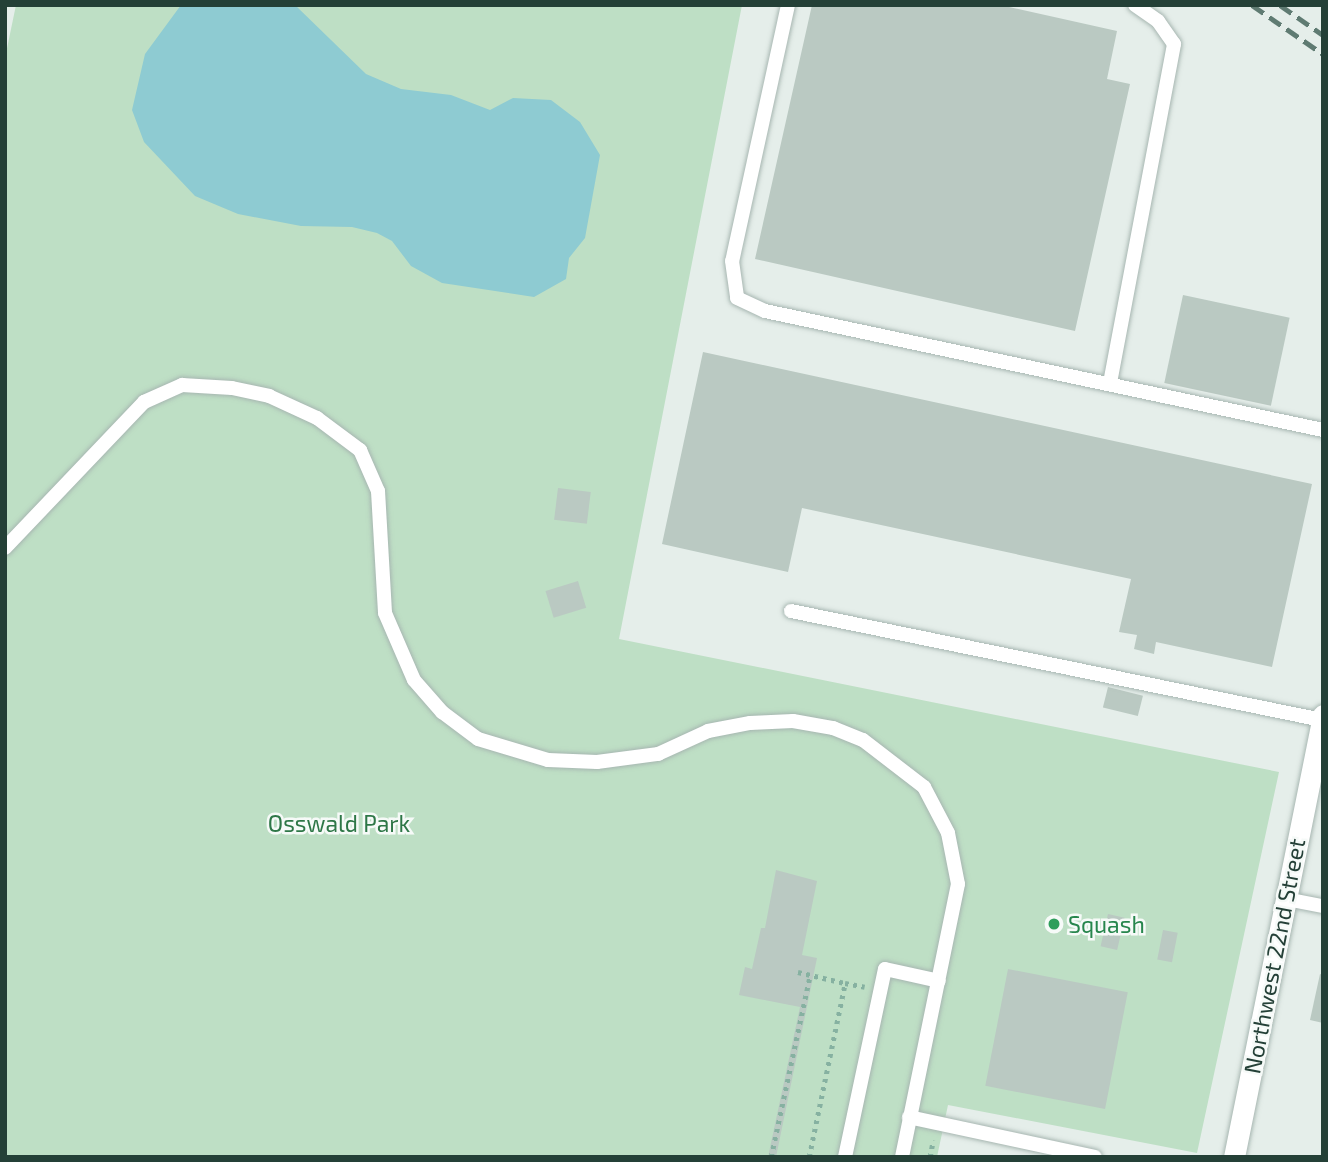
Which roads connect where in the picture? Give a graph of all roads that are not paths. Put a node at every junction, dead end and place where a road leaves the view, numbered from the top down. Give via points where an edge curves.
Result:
1 (788, 5) edge
2 (1135, 5) edge
3 (1110, 383) junction
4 (1323, 430) edge
5 (5, 548) edge
6 (791, 611) dead end
7 (1322, 718) edge
8 (1318, 766) edge
9 (1286, 899) junction
10 (1323, 906) edge
11 (939, 981) junction
12 (909, 1117) junction
13 (1078, 1154) edge
14 (845, 1157) edge
15 (902, 1157) edge
16 (1095, 1157) edge
17 (1234, 1157) edge

1 - 3 lane via 732,261 737,298 765,311
2 - 3 lane via 1158,21 1174,44
3 - 4 lane
5 - 11 lane via 144,402 182,385 203,383 269,396 317,418 360,450 378,491 385,612 414,680 442,712 478,739 548,760 597,762 658,754 708,731 750,723 793,721 833,728 863,740 924,787 948,833 958,884
6 - 7 lane
7 - 8 street, Northwest 22nd Street
8 - 9 street, Northwest 22nd Street
9 - 10 lane
9 - 17 street, Northwest 22nd Street
11 - 12 lane
11 - 14 lane via 885,969
12 - 13 lane
12 - 15 lane
13 - 16 lane

